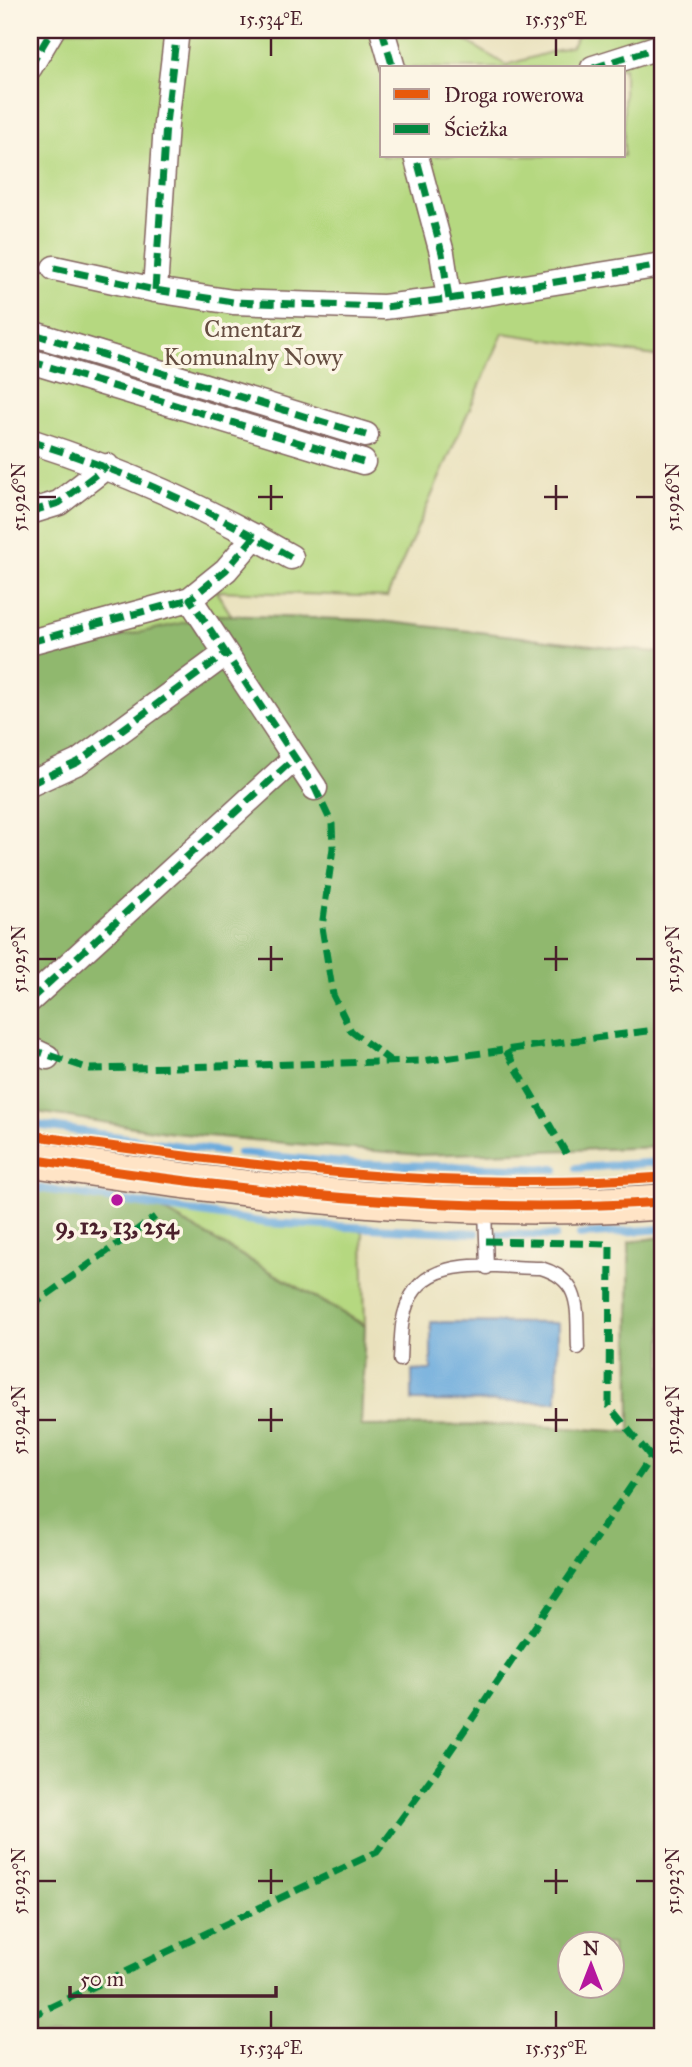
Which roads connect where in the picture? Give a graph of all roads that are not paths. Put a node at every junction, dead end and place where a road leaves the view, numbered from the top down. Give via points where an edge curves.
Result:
1 (52, 30) edge
2 (177, 30) edge
3 (387, 34) edge
4 (662, 46) edge
5 (393, 66) edge
6 (599, 66) edge
7 (30, 67) edge
8 (417, 158) edge
9 (662, 265) edge
10 (54, 268) dead end
11 (155, 290) junction
12 (449, 299) junction
13 (34, 334) dead end
14 (30, 361) edge
15 (366, 435) dead end
16 (30, 441) edge
17 (363, 462) dead end
18 (107, 466) junction
19 (30, 512) edge
20 (255, 536) junction
21 (291, 557) dead end
22 (190, 599) junction
23 (30, 642) edge
24 (225, 654) junction
25 (295, 758) junction
26 (30, 784) edge
27 (315, 788) dead end
28 (30, 1000) edge
29 (30, 1159) edge
30 (662, 1202) edge
31 (485, 1207) junction
32 (487, 1268) junction
33 (578, 1348) dead end
34 (400, 1360) dead end

1 - 7 street
2 - 11 street
3 - 5 street
4 - 6 street
8 - 12 street
9 - 12 street
10 - 11 street
11 - 12 street via 300,306 384,307
13 - 15 street
14 - 17 street
16 - 18 street
18 - 19 street via 59,503
18 - 20 street via 177,495
20 - 21 street
20 - 22 street via 226,570
22 - 23 street
22 - 24 street
24 - 25 street
24 - 26 street via 78,762
25 - 27 street
25 - 28 street
29 - 31 street via 334,1199
30 - 31 street
31 - 32 lane
32 - 33 lane via 541,1268 565,1279 576,1298
32 - 34 lane via 451,1268 424,1278 405,1311

